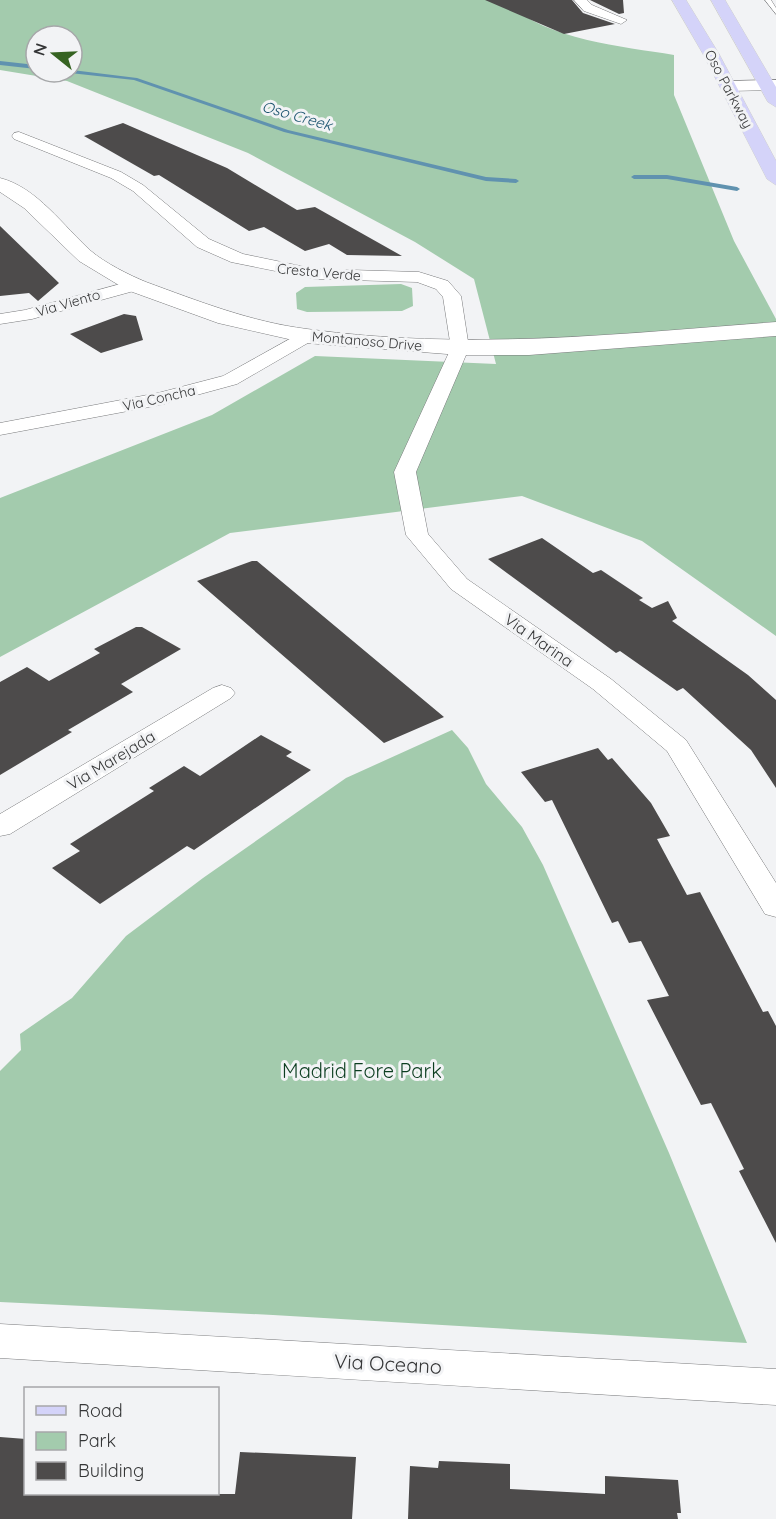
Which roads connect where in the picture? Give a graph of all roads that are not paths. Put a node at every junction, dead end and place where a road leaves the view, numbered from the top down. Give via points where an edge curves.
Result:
1 (584, 0) edge
2 (679, 0) edge
3 (718, 0) edge
4 (768, 0) edge
5 (776, 12) edge
6 (621, 20) dead end
7 (771, 85) edge
8 (728, 86) junction
9 (776, 102) edge
10 (19, 136) dead end
11 (776, 179) edge
12 (0, 184) edge
13 (135, 285) junction
14 (0, 319) edge
15 (776, 329) edge
16 (306, 336) junction
17 (460, 348) junction
18 (0, 429) edge
19 (222, 693) dead end
20 (0, 827) edge
21 (776, 907) edge
22 (0, 1341) edge
23 (776, 1387) edge

1 - 6 street via 588,8
2 - 8 main road, Oso Parkway
3 - 7 main road, Oso Parkway
4 - 5 lane
7 - 8 street
7 - 9 main road, Oso Parkway
8 - 11 main road, Oso Parkway
10 - 17 street, Cresta Verde via 116,175 138,188 203,243 237,258 315,274 405,275 433,280 452,296
12 - 13 street, Montanoso Drive via 31,204 87,257
13 - 14 street, Via Viento
13 - 16 street, Montanoso Drive via 226,318
15 - 17 street, Montanoso Drive via 612,343
16 - 17 street, Montanoso Drive
16 - 18 street, Via Concha via 230,380 160,399
17 - 21 street, Via Marina via 405,472 417,535 459,584 602,684 677,746
19 - 20 street, Via Marejada
22 - 23 street, Via Oceano

